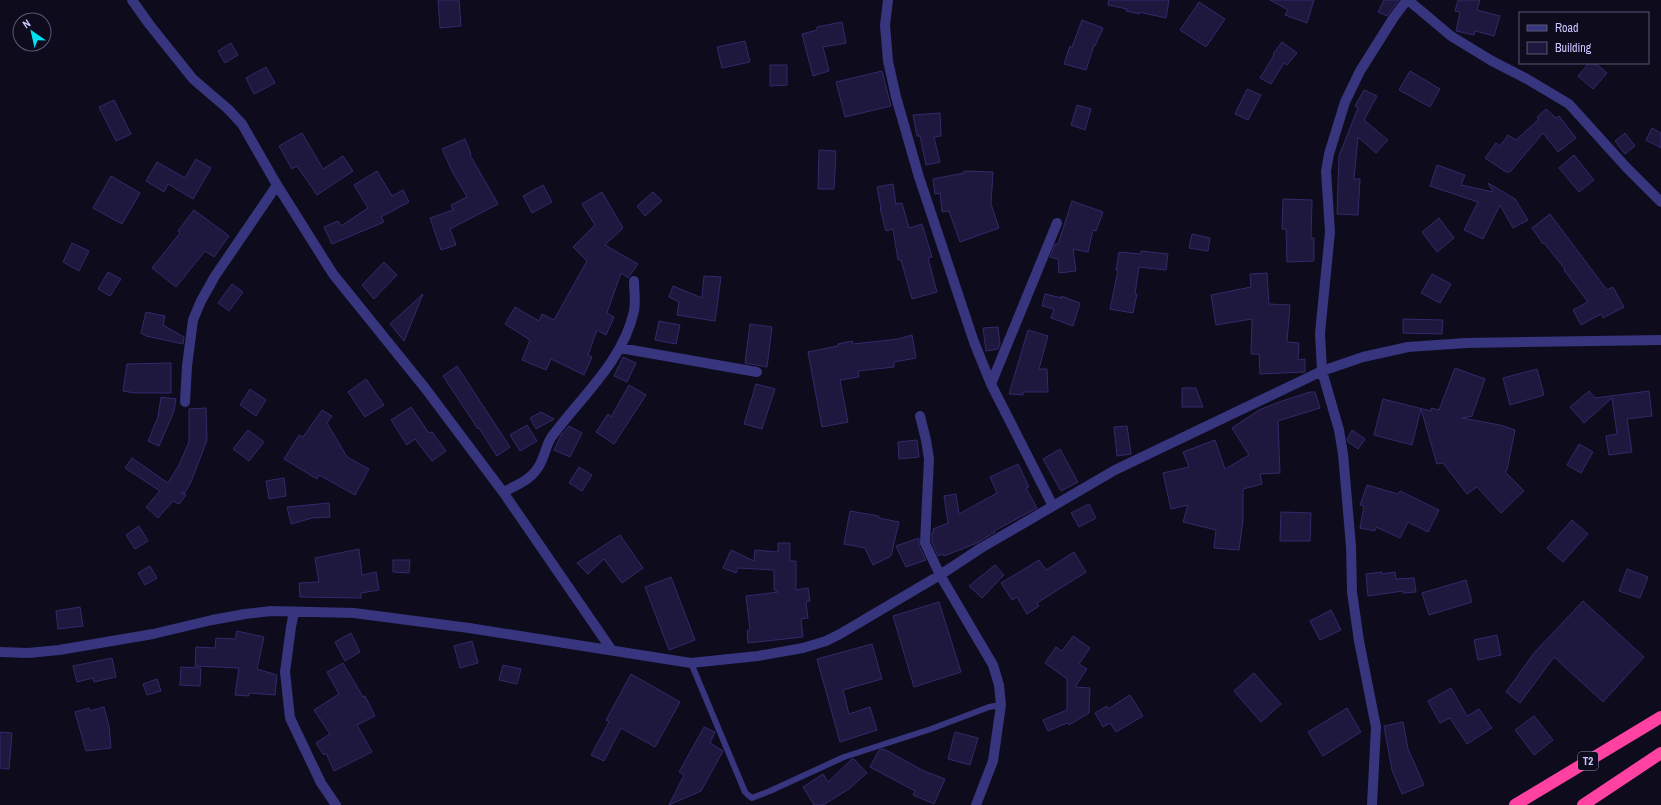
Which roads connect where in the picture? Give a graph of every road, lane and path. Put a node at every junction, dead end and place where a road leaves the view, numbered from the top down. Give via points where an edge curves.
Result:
1 (132, 0) edge
2 (888, 0) edge
3 (1408, 0) edge
4 (277, 185) junction
5 (1661, 202) edge
6 (1057, 223) dead end
7 (634, 281) dead end
8 (1661, 340) edge
9 (620, 348) junction
10 (1322, 371) junction
11 (757, 372) dead end
12 (991, 384) junction
13 (185, 402) dead end
14 (920, 416) dead end
15 (503, 492) junction
16 (1053, 506) junction
17 (940, 575) junction
18 (294, 612) junction
19 (611, 650) junction
20 (0, 652) edge
21 (691, 663) junction
22 (1001, 705) junction
23 (1661, 717) edge
24 (1661, 753) edge
25 (336, 805) edge
26 (976, 805) edge
27 (1372, 805) edge
28 (1515, 805) edge
29 (1583, 805) edge

1 - 4 street via 193,79 242,124
2 - 12 street via 885,24 888,60 896,97 919,177 974,342
3 - 5 street via 1450,36 1568,104
3 - 10 street via 1394,17 1360,71 1345,102 1329,154 1326,171 1330,232 1320,333
4 - 13 street via 215,276 196,313 189,340
4 - 15 street via 333,274 425,388
6 - 12 street
7 - 9 street via 635,310
8 - 10 street via 1466,343 1408,347 1363,357
9 - 11 street
9 - 15 street via 594,387 552,436 532,477
10 - 16 street via 1115,470
10 - 27 street via 1339,430 1343,454 1352,592 1376,727
12 - 16 street
14 - 17 street via 929,459 924,537
15 - 19 street
16 - 17 street
17 - 21 street via 840,634 815,645 758,656
17 - 22 street via 993,665
18 - 19 street via 354,613
18 - 20 street via 245,614 153,634 59,650
18 - 25 street via 285,672 290,718 321,783
19 - 21 street
21 - 22 lane via 745,792 752,798 844,757
22 - 26 street via 993,761
23 - 28 highway, T2
24 - 29 highway

